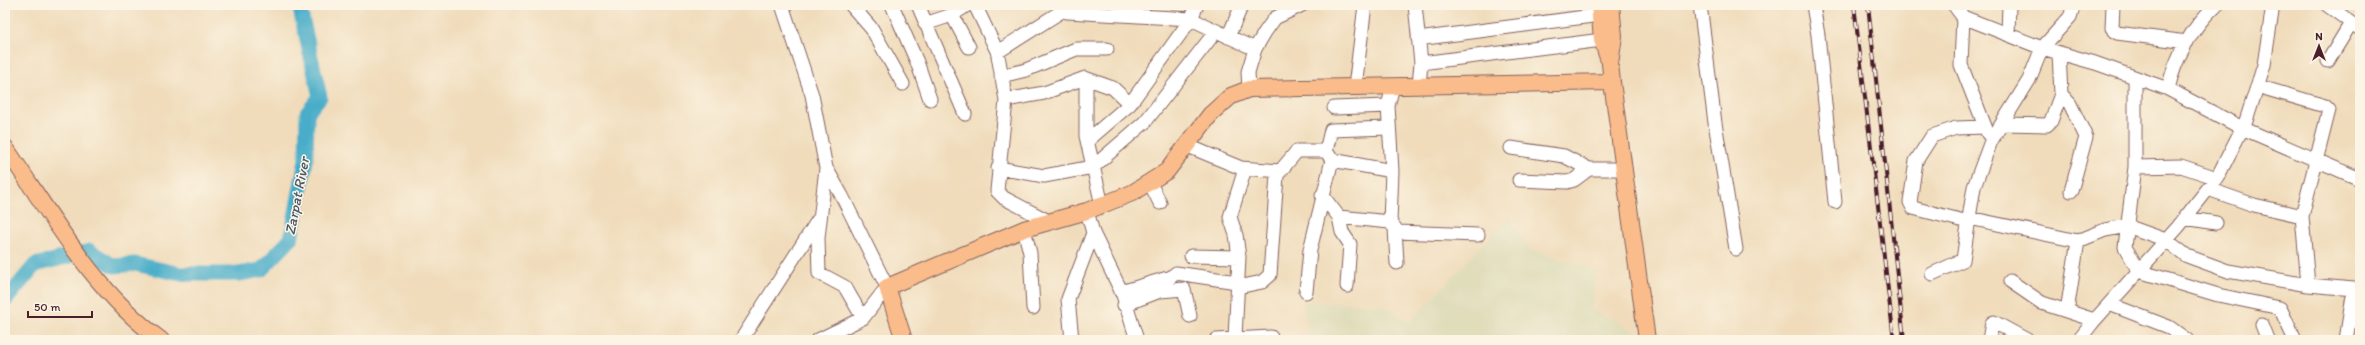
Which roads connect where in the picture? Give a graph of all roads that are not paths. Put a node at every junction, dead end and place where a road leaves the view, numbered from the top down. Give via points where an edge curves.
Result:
1 (782, 5) edge
2 (851, 5) edge
3 (892, 5) edge
4 (918, 5) edge
5 (966, 5) edge
6 (975, 5) edge
7 (1197, 5) edge
8 (1242, 5) edge
9 (1302, 5) edge
10 (1365, 5) edge
11 (1415, 5) edge
12 (1700, 5) edge
13 (1812, 5) edge
14 (1954, 5) edge
15 (2009, 5) edge
16 (2074, 5) edge
17 (2113, 5) edge
18 (2273, 5) edge
19 (2211, 7) edge
20 (2332, 7) edge
21 (1061, 8) edge
22 (1603, 8) edge
23 (1102, 10) edge
24 (1142, 11) edge
25 (1278, 11) edge
26 (952, 15) junction
27 (1963, 17) junction
28 (1191, 19) junction
29 (925, 24) junction
30 (2356, 26) edge
31 (1216, 32) junction
32 (2008, 34) junction
33 (1228, 37) junction
34 (1418, 39) junction
35 (1602, 40) junction
36 (2187, 42) junction
37 (969, 47) dead end
38 (2042, 48) junction
39 (1255, 49) junction
40 (997, 50) junction
41 (1107, 50) dead end
42 (2059, 53) junction
43 (2328, 61) dead end
44 (1421, 62) junction
45 (1610, 64) junction
46 (1001, 76) junction
47 (1086, 79) junction
48 (2135, 79) junction
49 (1612, 82) junction
50 (903, 84) dead end
51 (1393, 86) junction
52 (1419, 86) junction
53 (2257, 86) junction
54 (1355, 87) junction
55 (1249, 89) junction
56 (2168, 89) junction
57 (2061, 94) junction
58 (930, 99) dead end
59 (1006, 100) junction
60 (1130, 104) junction
61 (1388, 106) junction
62 (1334, 108) dead end
63 (965, 114) dead end
64 (2003, 124) junction
65 (1986, 127) junction
66 (1388, 128) junction
67 (2242, 128) junction
68 (1087, 141) junction
69 (1991, 141) junction
70 (1188, 146) junction
71 (5, 147) edge
72 (1511, 148) dead end
73 (1329, 156) junction
74 (2317, 159) junction
75 (2135, 167) junction
76 (826, 168) junction
77 (998, 168) junction
78 (1093, 168) junction
79 (1245, 169) junction
80 (1623, 169) junction
81 (1589, 170) junction
82 (1279, 171) junction
83 (1392, 171) junction
84 (2217, 178) junction
85 (2360, 179) edge
86 (1519, 180) dead end
87 (1150, 183) junction
88 (2208, 189) junction
89 (2071, 191) dead end
90 (1322, 195) junction
91 (1160, 202) dead end
92 (1835, 202) dead end
93 (1094, 208) junction
94 (2302, 216) junction
95 (1339, 217) junction
96 (820, 218) junction
97 (2185, 218) junction
98 (1968, 220) junction
99 (1050, 222) junction
100 (2216, 223) dead end
101 (2127, 226) junction
102 (1393, 227) junction
103 (1024, 229) junction
104 (1093, 233) junction
105 (1478, 235) dead end
106 (2166, 240) junction
107 (2078, 241) junction
108 (1736, 249) dead end
109 (1191, 256) dead end
110 (1239, 256) junction
111 (1397, 263) dead end
112 (2139, 271) junction
113 (1932, 274) dead end
114 (2010, 281) dead end
115 (2308, 285) junction
116 (1347, 286) dead end
117 (887, 287) junction
118 (2357, 289) edge
119 (1237, 290) junction
120 (1121, 292) junction
121 (1306, 292) dead end
122 (2109, 304) junction
123 (1124, 305) junction
124 (1033, 308) dead end
125 (2067, 311) junction
126 (1190, 316) dead end
127 (863, 318) junction
128 (2094, 320) junction
129 (2262, 325) dead end
130 (1271, 337) dead end
131 (1235, 338) junction
132 (2291, 339) edge
133 (161, 340) edge
134 (741, 340) edge
135 (818, 340) edge
136 (904, 340) edge
137 (1072, 340) edge
138 (1137, 340) edge
139 (1216, 340) edge
140 (1648, 340) edge
141 (1989, 340) edge
142 (2027, 340) edge
143 (2079, 340) edge
144 (2186, 340) edge
145 (2268, 340) edge
146 (2346, 340) edge

1 - 76 street via 812,96
2 - 50 street via 870,27
3 - 58 street
4 - 29 street
5 - 26 street
6 - 40 street
7 - 28 street
8 - 33 street
9 - 25 street
10 - 54 street
11 - 34 street
12 - 108 street via 1715,123
13 - 92 street via 1818,35
14 - 27 street
15 - 32 street
16 - 38 street via 2070,17
17 - 36 street via 2112,28 2117,33
18 - 53 street via 2264,65
19 - 36 street
20 - 30 street
21 - 23 street
21 - 40 street
22 - 34 street
22 - 35 main road
22 - 45 main road via 1614,36
23 - 24 street
24 - 28 street
25 - 39 street
26 - 29 street
26 - 37 street
27 - 32 street
27 - 65 street via 1960,65
28 - 31 street
28 - 60 street
29 - 63 street
30 - 43 street
31 - 33 street
31 - 78 street via 1145,122
32 - 38 street
33 - 39 street
34 - 44 street
35 - 44 street
35 - 45 main road
36 - 56 street via 2173,70
38 - 42 street
38 - 64 street via 2029,80
39 - 55 street via 1248,72
40 - 46 street
41 - 46 street via 1076,49 1026,70
42 - 48 street via 2096,63
42 - 57 street
44 - 52 street
45 - 49 main road
46 - 59 street
47 - 59 street via 1079,79 1039,95
47 - 60 street via 1114,88
47 - 68 street
48 - 56 street
48 - 75 street
49 - 52 main road
49 - 80 main road
51 - 52 main road
51 - 54 main road
51 - 61 street
53 - 67 street
53 - 74 street via 2328,108 2329,113
54 - 55 main road
55 - 70 main road via 1231,96 1210,115
56 - 67 street
57 - 64 street via 2047,125
57 - 89 street via 2070,104 2086,137
59 - 77 street
60 - 68 street
61 - 62 street
61 - 66 street
64 - 69 street
65 - 69 street
65 - 98 street via 1959,128 1934,135 1916,161 1910,202 1913,208
66 - 73 street via 1331,130
66 - 83 street
67 - 74 street
67 - 84 street
68 - 78 street
69 - 98 street via 1974,187
70 - 79 street
70 - 87 main road via 1167,172
71 - 133 main road via 92,273 130,315
72 - 81 street via 1564,156
73 - 82 street via 1297,151
73 - 83 street
73 - 90 street
74 - 85 street
74 - 94 street
75 - 84 street via 2181,166
75 - 101 street
76 - 96 street
76 - 117 street
77 - 78 street via 1044,176
77 - 99 street via 996,186 999,195
78 - 93 street
79 - 82 street
79 - 110 street via 1230,217
80 - 81 street
80 - 140 main road
81 - 86 street via 1571,182
82 - 119 street via 1270,275 1262,282
83 - 102 street
84 - 88 street
87 - 91 street
87 - 93 main road
88 - 94 street via 2254,205
88 - 97 street
90 - 95 street
90 - 121 street via 1310,250
93 - 99 main road
93 - 104 street
94 - 115 street
95 - 102 street
95 - 116 street via 1342,232 1350,244
96 - 127 street via 819,273 845,287
96 - 134 street
97 - 100 street
97 - 106 street
98 - 107 street
98 - 113 street via 1962,260
99 - 103 main road
101 - 106 street
101 - 107 street via 2105,230
101 - 112 street via 2126,249
102 - 105 street
102 - 111 street
103 - 117 main road
103 - 124 street via 1030,253
104 - 120 street
104 - 137 street via 1068,299
106 - 112 street
106 - 115 street via 2187,256 2228,271
107 - 125 street
109 - 110 street
110 - 119 street
112 - 122 street
112 - 132 street via 2218,295 2280,308
114 - 125 street via 2038,301
115 - 118 street
117 - 127 street
117 - 136 main road
118 - 146 street
119 - 120 street via 1176,273 1171,277
119 - 131 street
120 - 123 street
122 - 128 street
122 - 144 street via 2169,328
123 - 126 street via 1160,291 1184,289
123 - 138 street
125 - 128 street
127 - 135 street
128 - 143 street
129 - 145 street
130 - 131 street
131 - 139 street
141 - 142 street via 1994,322

